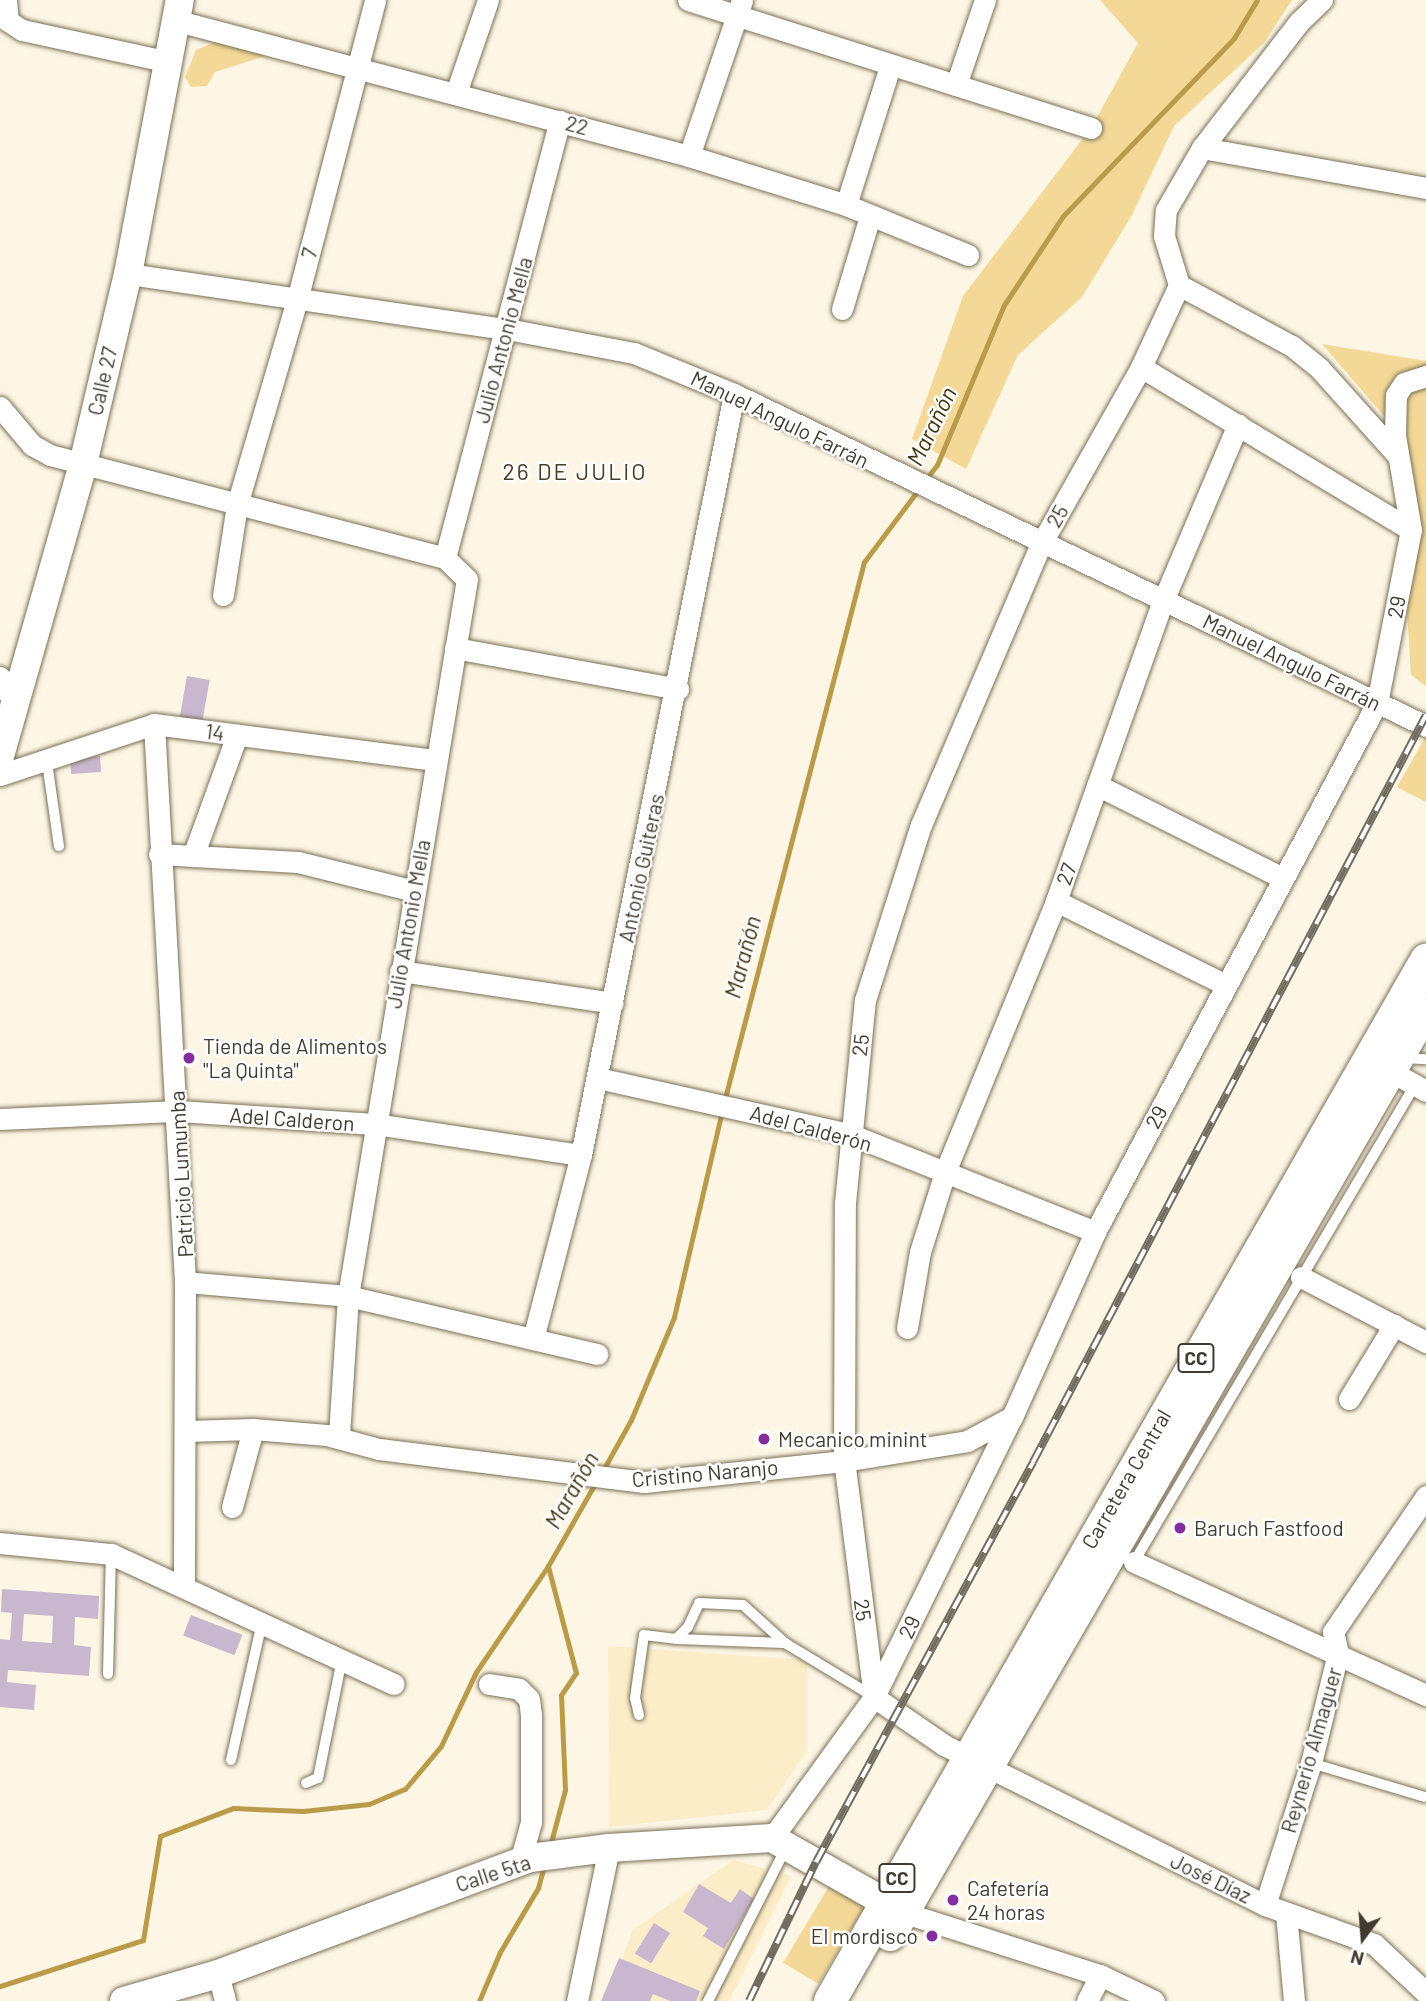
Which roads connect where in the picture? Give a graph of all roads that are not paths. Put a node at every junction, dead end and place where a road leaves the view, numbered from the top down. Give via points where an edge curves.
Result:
1 (6, 0) edge
2 (374, 0) edge
3 (488, 0) edge
4 (688, 0) edge
5 (985, 0) edge
6 (1322, 0) edge
7 (739, 7) edge
8 (179, 10) edge
9 (170, 62) junction
10 (890, 66) junction
11 (358, 67) junction
12 (956, 85) junction
13 (456, 93) junction
14 (560, 121) junction
15 (1091, 128) dead end
16 (1202, 148) junction
17 (689, 156) junction
18 (1426, 188) edge
19 (846, 205) junction
20 (870, 216) junction
21 (968, 256) dead end
22 (128, 274) junction
23 (1179, 285) junction
24 (297, 300) junction
25 (842, 309) dead end
26 (507, 329) junction
27 (1141, 367) junction
28 (1426, 376) edge
29 (734, 394) junction
30 (0, 407) edge
31 (1238, 424) junction
32 (1399, 456) junction
33 (83, 464) junction
34 (237, 505) junction
35 (1411, 530) junction
36 (1041, 544) junction
37 (445, 558) junction
38 (223, 595) dead end
39 (1163, 601) junction
40 (455, 648) junction
41 (0, 677) edge
42 (678, 689) junction
43 (1377, 703) junction
44 (16, 707) junction
45 (154, 724) junction
46 (1426, 726) edge
47 (237, 736) junction
48 (0, 756) edge
49 (436, 760) junction
50 (47, 762) junction
51 (0, 775) edge
52 (1097, 785) junction
53 (59, 846) dead end
54 (159, 854) junction
55 (193, 856) junction
56 (1283, 878) junction
57 (414, 891) junction
58 (1056, 901) junction
59 (1426, 960) edge
60 (400, 971) junction
61 (1226, 985) junction
62 (613, 1003) junction
63 (1426, 1009) edge
64 (1411, 1073) edge
65 (598, 1078) junction
66 (178, 1111) junction
67 (0, 1119) edge
68 (375, 1124) junction
69 (849, 1134) junction
70 (581, 1156) junction
71 (945, 1172) junction
72 (1095, 1232) junction
73 (1301, 1276) junction
74 (186, 1282) junction
75 (348, 1296) junction
76 (1394, 1325) junction
77 (907, 1328) dead end
78 (533, 1339) junction
79 (1426, 1342) edge
80 (597, 1354) dead end
81 (1349, 1399) dead end
82 (1012, 1417) junction
83 (253, 1429) junction
84 (186, 1431) junction
85 (339, 1437) junction
86 (844, 1461) junction
87 (1426, 1496) edge
88 (232, 1507) dead end
89 (0, 1543) edge
90 (111, 1554) junction
91 (1133, 1562) joint
92 (184, 1584) junction
93 (262, 1622) junction
94 (676, 1639) junction
95 (785, 1643) junction
96 (1338, 1653) junction
97 (342, 1658) junction
98 (108, 1674) dead end
99 (394, 1684) dead end
100 (489, 1684) dead end
101 (1426, 1695) edge
102 (874, 1697) junction
103 (639, 1715) dead end
104 (231, 1760) dead end
105 (978, 1763) junction
106 (1311, 1763) junction
107 (306, 1783) dead end
108 (1425, 1797) edge
109 (781, 1841) junction
110 (609, 1848) junction
111 (525, 1860) junction
112 (1265, 1905) junction
113 (892, 1907) junction
114 (1286, 1913) junction
115 (1100, 1975) junction
116 (221, 1988) edge
117 (1426, 1993) edge
118 (124, 2001) edge
119 (577, 2001) edge
120 (708, 2001) edge
121 (830, 2001) edge
122 (853, 2001) edge
123 (1087, 2001) edge
124 (1154, 2001) edge
125 (1294, 2001) edge

1 - 9 street via 8,21 22,30
2 - 11 street, 7
3 - 13 street
4 - 7 street
5 - 12 street
6 - 16 street via 1299,22
7 - 10 street
7 - 17 street
8 - 9 street, Calle 27
8 - 11 street, 22
9 - 22 street, Calle 27
10 - 12 street
10 - 19 street
11 - 13 street, 22
11 - 24 street, 7
12 - 15 street
13 - 14 street, 22
14 - 17 street, 22
14 - 26 street, Julio Antonio Mella
16 - 18 street
16 - 23 street via 1166,210 1164,236
17 - 19 street, 22
19 - 20 street, 22
20 - 21 street, 22
20 - 25 street
22 - 24 street, Manuel Angulo Farrán
22 - 33 street, Calle 27
23 - 27 street, 25
23 - 32 street via 1292,346 1320,369
24 - 26 street, Manuel Angulo Farrán
24 - 34 street, 7
26 - 29 street, Manuel Angulo Farrán via 634,353
26 - 37 street, Julio Antonio Mella
27 - 31 street
27 - 36 street, 25
28 - 32 street via 1404,383 1396,395
29 - 36 street, Manuel Angulo Farrán
29 - 42 street, Antonio Guiteras
30 - 33 street via 32,445
31 - 35 street
31 - 39 street, 27
32 - 35 street
33 - 34 street
33 - 44 street, Calle 27
34 - 37 street
34 - 38 street, 7
35 - 43 street, 29
36 - 39 street, Manuel Angulo Farrán
36 - 69 street, 25 via 921,825 865,1000
37 - 40 street, Julio Antonio Mella via 467,579
39 - 43 street, Manuel Angulo Farrán
39 - 52 street, 27
40 - 42 street
40 - 49 street, Julio Antonio Mella
41 - 44 street
42 - 62 street, Antonio Guiteras
43 - 46 street, Manuel Angulo Farrán
43 - 56 street, 29
44 - 48 street, Calle 27
45 - 47 street, 14
45 - 50 street, 14
45 - 54 street, Patricio Lumumba
47 - 49 street, 14
47 - 55 street
49 - 57 street, Julio Antonio Mella
50 - 51 street, 14
50 - 53 lane
52 - 56 street
52 - 58 street, 27
54 - 55 street
54 - 66 street, Patricio Lumumba
55 - 57 street via 298,862
56 - 61 street, 29
57 - 60 street, Julio Antonio Mella
58 - 61 street
58 - 71 street, 27
59 - 105 main road, Carretera Central / CC
60 - 62 street
60 - 68 street, Julio Antonio Mella
61 - 72 street, 29
62 - 65 street, Antonio Guiteras
63 - 64 main road, Carretera Central / CC
64 - 73 lane
64 - 105 main road, Carretera Central / CC
65 - 69 street, Adel Calderón
65 - 70 street, Antonio Guiteras
66 - 67 street, Adel Calderon
66 - 68 street, Adel Calderon
66 - 74 street, Patricio Lumumba
68 - 70 street, Adel Calderon
68 - 75 street, Julio Antonio Mella
69 - 71 street, Adel Calderón
69 - 86 street, 25
70 - 78 street, Antonio Guiteras
71 - 72 street, Adel Calderón
71 - 77 street, 27 via 920,1252
72 - 82 street, 29
73 - 76 street
73 - 91 lane
74 - 75 street
74 - 84 street, Patricio Lumumba
75 - 78 street
75 - 85 street, Julio Antonio Mella
76 - 79 street
76 - 81 street
78 - 80 street
82 - 86 street, Cristino Naranjo via 967,1441
82 - 102 street, 29
83 - 84 street, Cristino Naranjo
83 - 85 street, Cristino Naranjo
83 - 88 street
84 - 92 street, Patricio Lumumba
85 - 86 street, Cristino Naranjo via 379,1448 644,1482
86 - 102 street, 25
87 - 96 street, Reynerio Almaguer via 1333,1632
89 - 90 street
90 - 92 street
90 - 98 lane
91 - 96 street
92 - 93 street
93 - 97 street
93 - 104 lane
94 - 95 lane
94 - 95 lane via 688,1627 699,1603 743,1605
94 - 103 lane via 644,1635 635,1698
95 - 102 lane
96 - 101 street
96 - 106 street, Reynerio Almaguer
97 - 99 street
97 - 107 lane via 318,1778
100 - 111 street via 519,1689 529,1699 531,1822
102 - 105 street, José Díaz
102 - 109 street
105 - 112 street, José Díaz
105 - 113 main road, Carretera Central / CC
106 - 108 lane
106 - 112 street, Reynerio Almaguer
109 - 110 street, Calle 5ta
109 - 113 street
109 - 120 lane
110 - 111 street, Calle 5ta
110 - 119 street
111 - 116 street, Calle 5ta
112 - 114 street, José Díaz
113 - 115 street
113 - 121 main road, Carretera Central / CC
113 - 122 main road, Carretera Central / CC
114 - 117 street, José Díaz via 1374,1944
114 - 125 street
115 - 123 street
115 - 124 street
116 - 118 street, Calle 5ta

